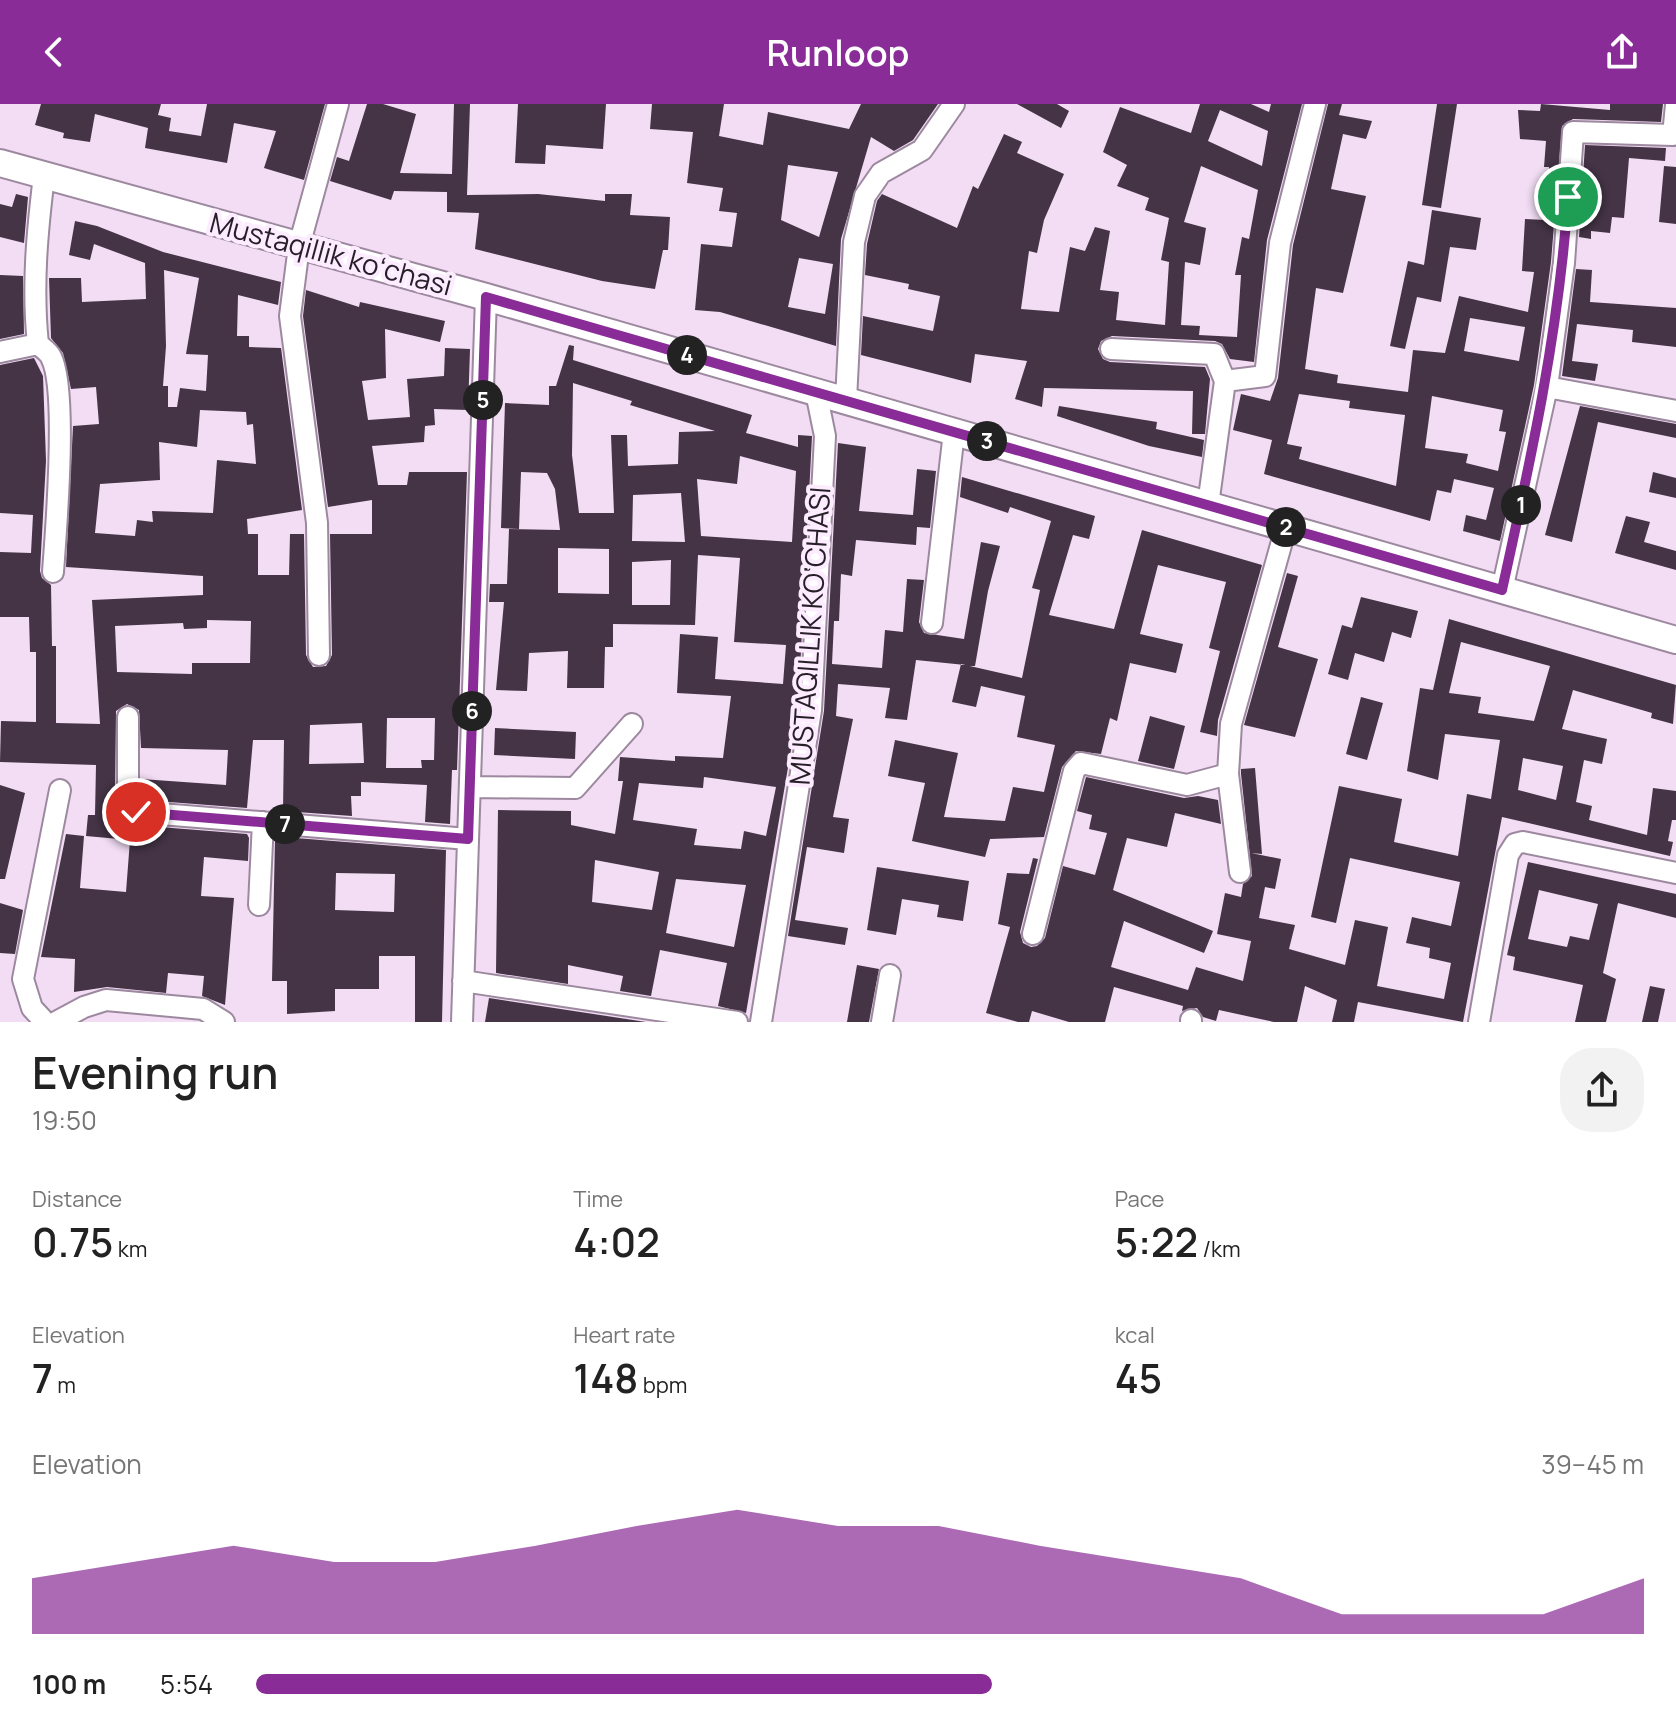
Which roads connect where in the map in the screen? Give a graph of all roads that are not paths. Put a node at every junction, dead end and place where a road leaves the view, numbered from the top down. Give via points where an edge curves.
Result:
1 (338, 104) edge
2 (954, 104) edge
3 (1315, 104) edge
4 (1676, 105) edge
5 (0, 163) edge
6 (44, 176) junction
7 (299, 246) junction
8 (486, 297) junction
9 (38, 344) junction
10 (1111, 349) dead end
11 (0, 352) edge
12 (1225, 381) junction
13 (1547, 387) junction
14 (816, 392) junction
15 (846, 400) junction
16 (1676, 411) edge
17 (954, 432) junction
18 (1208, 505) junction
19 (1286, 527) junction
20 (53, 572) dead end
21 (1502, 590) junction
22 (932, 623) dead end
23 (1676, 640) edge
24 (319, 655) dead end
25 (128, 717) dead end
26 (632, 724) dead end
27 (1228, 774) junction
28 (470, 787) junction
29 (60, 790) dead end
30 (263, 822) junction
31 (468, 839) junction
32 (1240, 872) dead end
33 (1676, 873) edge
34 (259, 905) dead end
35 (1033, 934) dead end
36 (890, 975) dead end
37 (463, 981) junction
38 (45, 1022) edge
39 (56, 1022) edge
40 (224, 1022) edge
41 (462, 1022) edge
42 (737, 1022) edge
43 (761, 1022) edge
44 (882, 1022) edge
45 (1479, 1022) edge

1 - 7 street
2 - 15 street via 922,150 881,173 865,196 854,242
3 - 12 street via 1280,243 1265,376
4 - 13 street via 1673,135 1573,132 1564,263
5 - 6 main road, Mustaqillik koʻchasi
6 - 7 main road, Mustaqillik koʻchasi
6 - 9 street via 35,244
7 - 8 main road, Mustaqillik koʻchasi
7 - 24 street via 290,316 317,523
8 - 14 main road, Mustaqillik koʻchasi
8 - 28 street
9 - 11 street
9 - 20 street via 51,357 56,376 59,484
10 - 12 street via 1214,354
12 - 18 street
13 - 16 street
13 - 21 street
14 - 15 main road, Mustaqillik koʻchasi
14 - 43 street, MUSTAQILLIK KO‘CHASI via 825,436 811,710
15 - 17 main road, Mustaqillik koʻchasi
17 - 18 main road, Mustaqillik koʻchasi
17 - 22 street
18 - 19 main road, Mustaqillik koʻchasi
19 - 21 main road, Mustaqillik koʻchasi
19 - 27 street via 1231,724
21 - 23 main road, Mustaqillik koʻchasi
25 - 30 street via 130,808
26 - 28 street via 575,788
27 - 32 street
27 - 35 street via 1187,785 1081,763 1074,771
28 - 31 street
29 - 38 street via 23,979 32,1008
30 - 31 street
30 - 34 street
31 - 37 street
33 - 45 street via 1515,844 1508,855
36 - 44 street
37 - 41 street
37 - 42 street
39 - 40 street via 106,1000 203,1009

